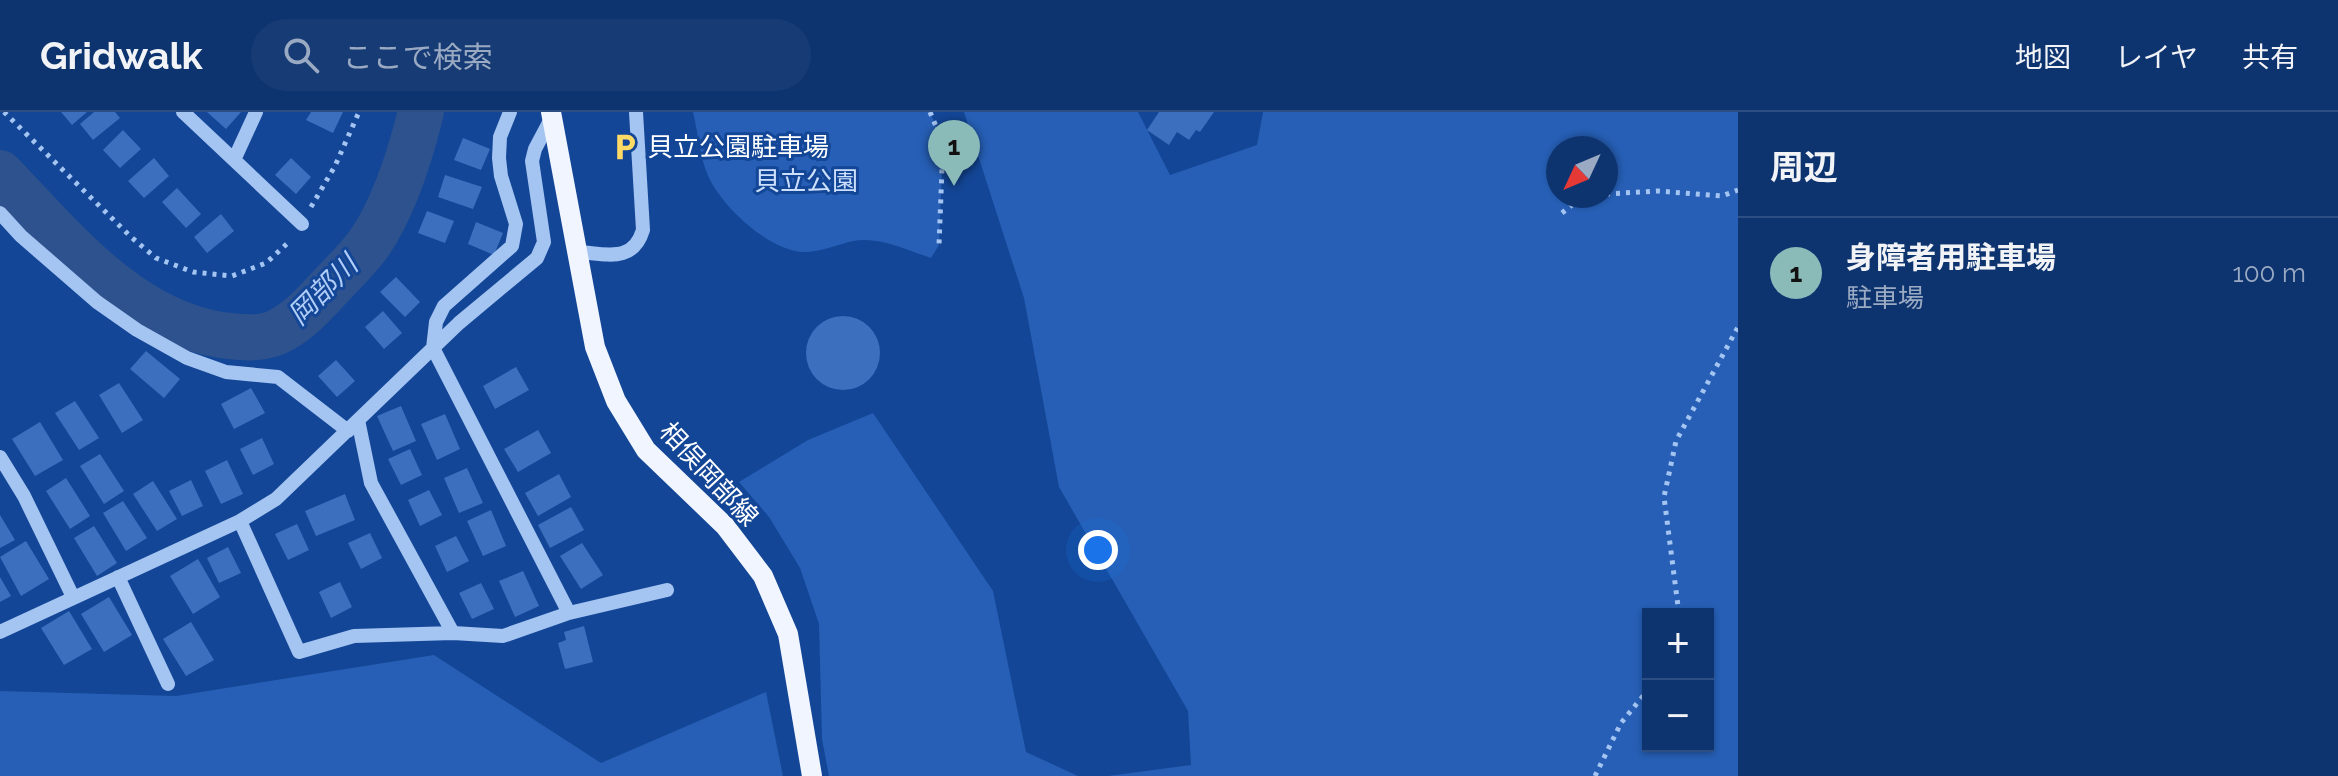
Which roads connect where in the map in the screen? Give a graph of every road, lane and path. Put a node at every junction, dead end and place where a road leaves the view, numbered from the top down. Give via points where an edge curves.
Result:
1 (4, 112) edge
2 (183, 112) edge
3 (256, 112) edge
4 (359, 112) edge
5 (510, 112) edge
6 (636, 112) edge
7 (930, 112) edge
8 (552, 115) edge
9 (234, 160) junction
10 (1738, 190) edge
11 (1618, 193) edge
12 (1568, 208) edge
13 (0, 213) edge
14 (1562, 213) dead end
15 (302, 224) junction
16 (939, 245) dead end
17 (579, 252) junction
18 (1738, 327) edge
19 (433, 348) junction
20 (353, 425) junction
21 (0, 457) edge
22 (240, 521) junction
23 (118, 577) junction
24 (667, 590) dead end
25 (73, 597) junction
26 (1678, 608) edge
27 (569, 613) junction
28 (0, 632) edge
29 (453, 633) junction
30 (168, 684) dead end
31 (1642, 697) edge
32 (812, 776) edge
33 (1595, 776) edge

1 - 15 path via 131,237 156,258 193,272 232,276 266,263
2 - 9 street
3 - 9 street
4 - 15 path
5 - 19 street via 499,158 516,224 512,246 444,306
6 - 17 street via 643,230 639,242 626,253
7 - 16 path via 943,143
8 - 17 main road, 相俣岡部線
8 - 19 street via 532,161 544,242 537,258
9 - 15 street
10 - 11 path via 1722,196
12 - 14 path
13 - 20 street via 97,302 137,330 226,372 278,377
17 - 32 main road, 相俣岡部線 via 595,347 616,401 646,450 725,526 763,576 788,634
18 - 26 path via 1676,441 1664,497
19 - 20 street
19 - 27 street
20 - 22 street via 276,499
20 - 29 street via 371,483
21 - 25 street
22 - 23 street
22 - 29 street via 299,652 354,636
23 - 25 street
23 - 30 street
24 - 27 street
25 - 28 street
27 - 29 street via 503,636
31 - 33 path via 1621,723

